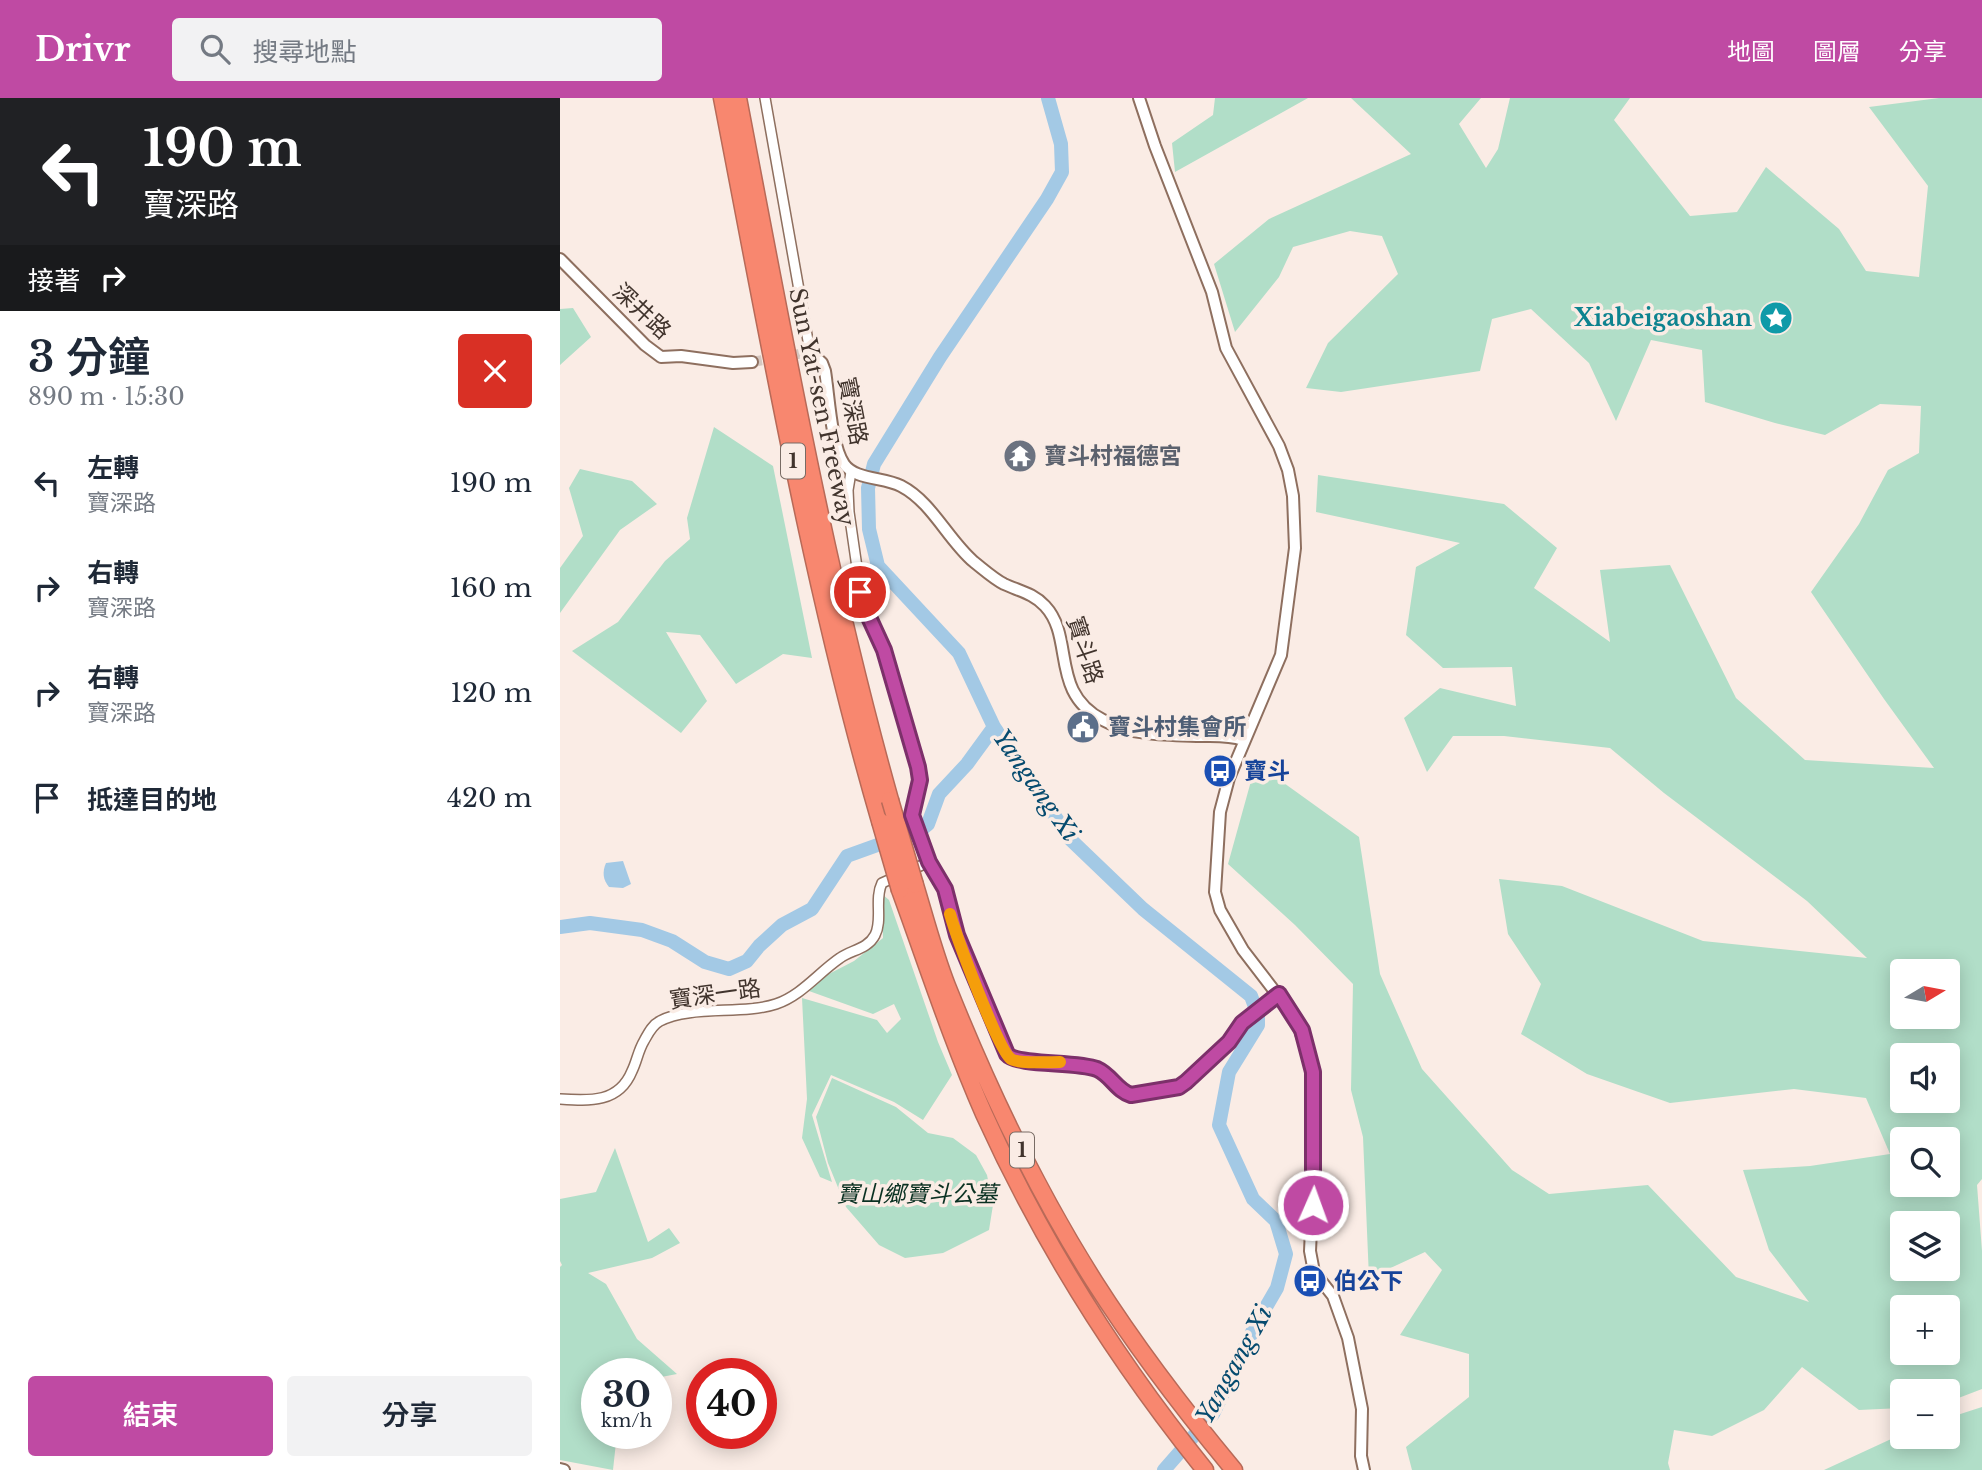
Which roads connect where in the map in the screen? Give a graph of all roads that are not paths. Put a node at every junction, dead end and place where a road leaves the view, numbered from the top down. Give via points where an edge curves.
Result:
1 (722, 98) edge
2 (738, 98) edge
3 (765, 98) edge
4 (1139, 98) edge
5 (560, 259) edge
6 (810, 352) joint
7 (752, 362) tunnel mouth
8 (851, 472) junction
9 (1243, 740) junction
10 (929, 862) junction
11 (907, 887) junction
12 (1279, 994) junction
13 (560, 1098) edge
14 (1205, 1470) edge
15 (1234, 1470) edge
16 (1364, 1470) edge

1 - 11 highway, Sun Yat-sen Freeway / 1, bridge via 804,516 844,691 880,821
2 - 11 highway, Sun Yat-sen Freeway / 1, bridge via 800,426
3 - 6 street, 寶深路
4 - 9 street via 1212,292 1226,348 1279,446 1293,496 1295,548 1281,655
5 - 7 street, 深井路 via 661,357
6 - 8 street, 寶深路 via 825,371 838,453
8 - 9 street, 寶斗路 via 885,479 911,492 972,560 1047,608 1056,625 1070,683 1094,715 1140,732
8 - 10 street, 寶深路 via 850,526 862,602 884,650 920,780 912,815
9 - 12 street via 1220,812 1215,892 1243,950
10 - 12 street, 寶深路 via 945,889 957,935 1001,1043 1016,1061 1094,1068 1131,1095 1179,1087 1229,1042 1242,1023
10 - 13 street, 寶深一路 via 881,883 874,937 840,957 795,994 757,1009 702,1012 660,1021 640,1048 626,1083 615,1093 599,1100
11 - 14 highway, Sun Yat-sen Freeway / 1 via 984,1112 1027,1203 1079,1294 1155,1409
11 - 15 highway, Sun Yat-sen Freeway / 1 via 992,1090 1094,1281
12 - 16 street via 1302,1030 1313,1072 1311,1266 1333,1296 1348,1338 1362,1409

